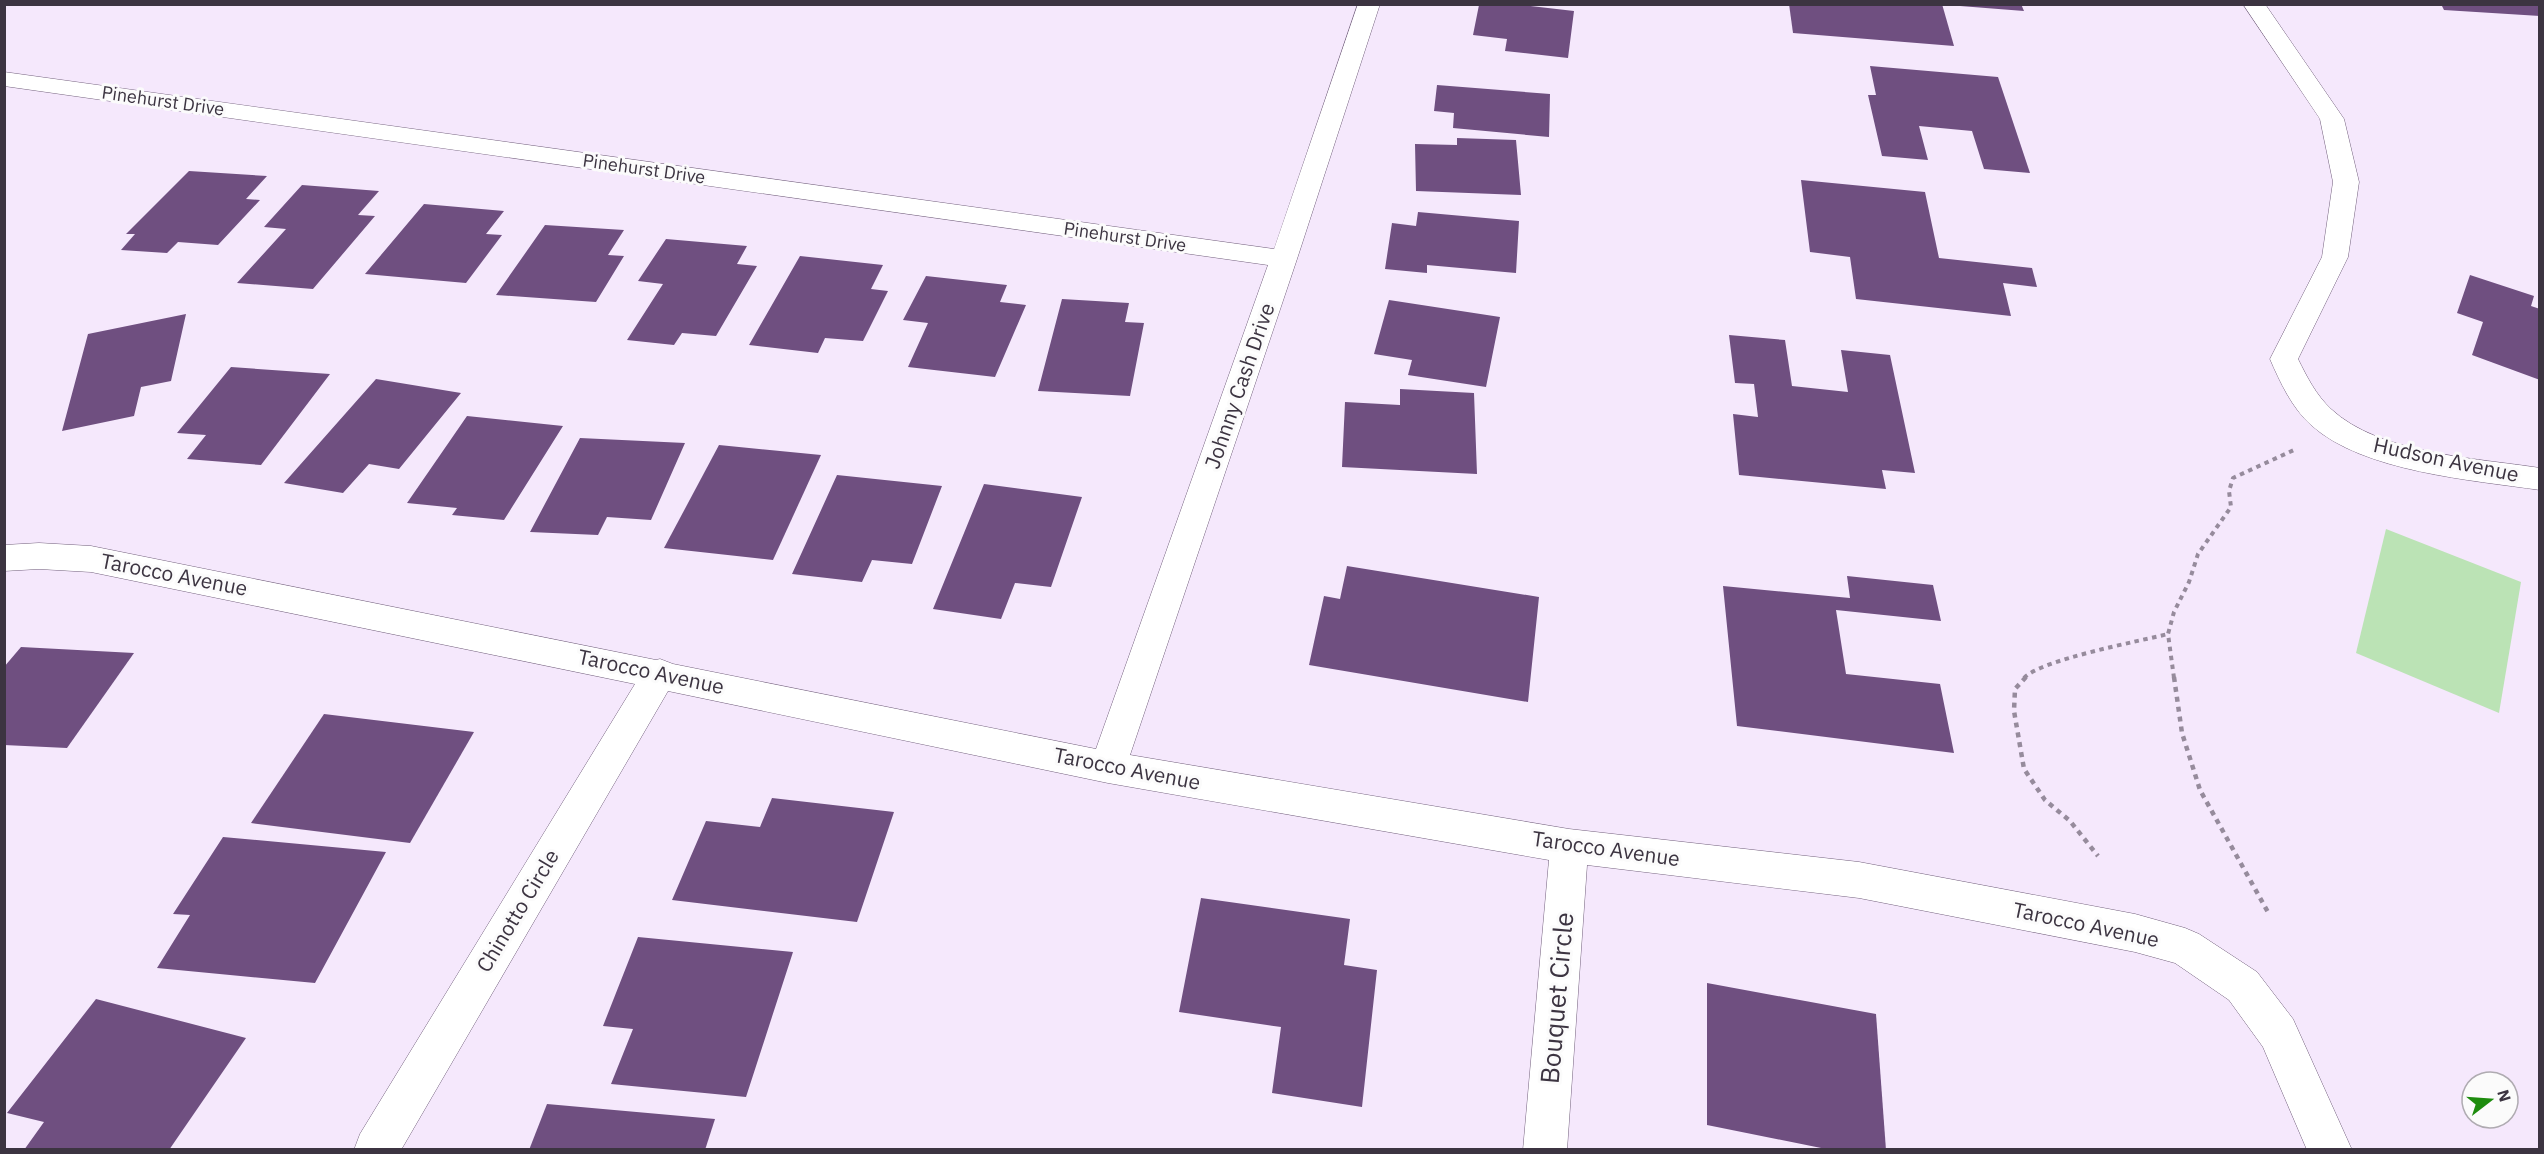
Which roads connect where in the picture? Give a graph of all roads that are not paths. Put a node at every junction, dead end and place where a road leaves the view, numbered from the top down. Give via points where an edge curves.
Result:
1 (1369, 4) edge
2 (2254, 4) edge
3 (4, 78) edge
4 (1284, 259) junction
5 (2540, 479) edge
6 (4, 558) edge
7 (660, 673) junction
8 (1107, 767) junction
9 (1569, 846) junction
10 (376, 1149) edge
11 (1545, 1149) edge
12 (2330, 1149) edge

1 - 4 street, Johnny Cash Drive
2 - 5 street, Hudson Avenue via 2332,119 2346,182 2336,257 2284,359 2300,392 2322,419 2355,440 2396,454
3 - 4 street, Pinehurst Drive
4 - 8 street, Johnny Cash Drive
6 - 7 street, Tarocco Avenue via 91,559
7 - 8 street, Tarocco Avenue
7 - 10 street, Chinotto Circle
8 - 9 street, Tarocco Avenue
9 - 11 street, Bouquet Circle
9 - 12 street, Tarocco Avenue via 1859,880 2135,933 2185,947 2243,986 2278,1032

